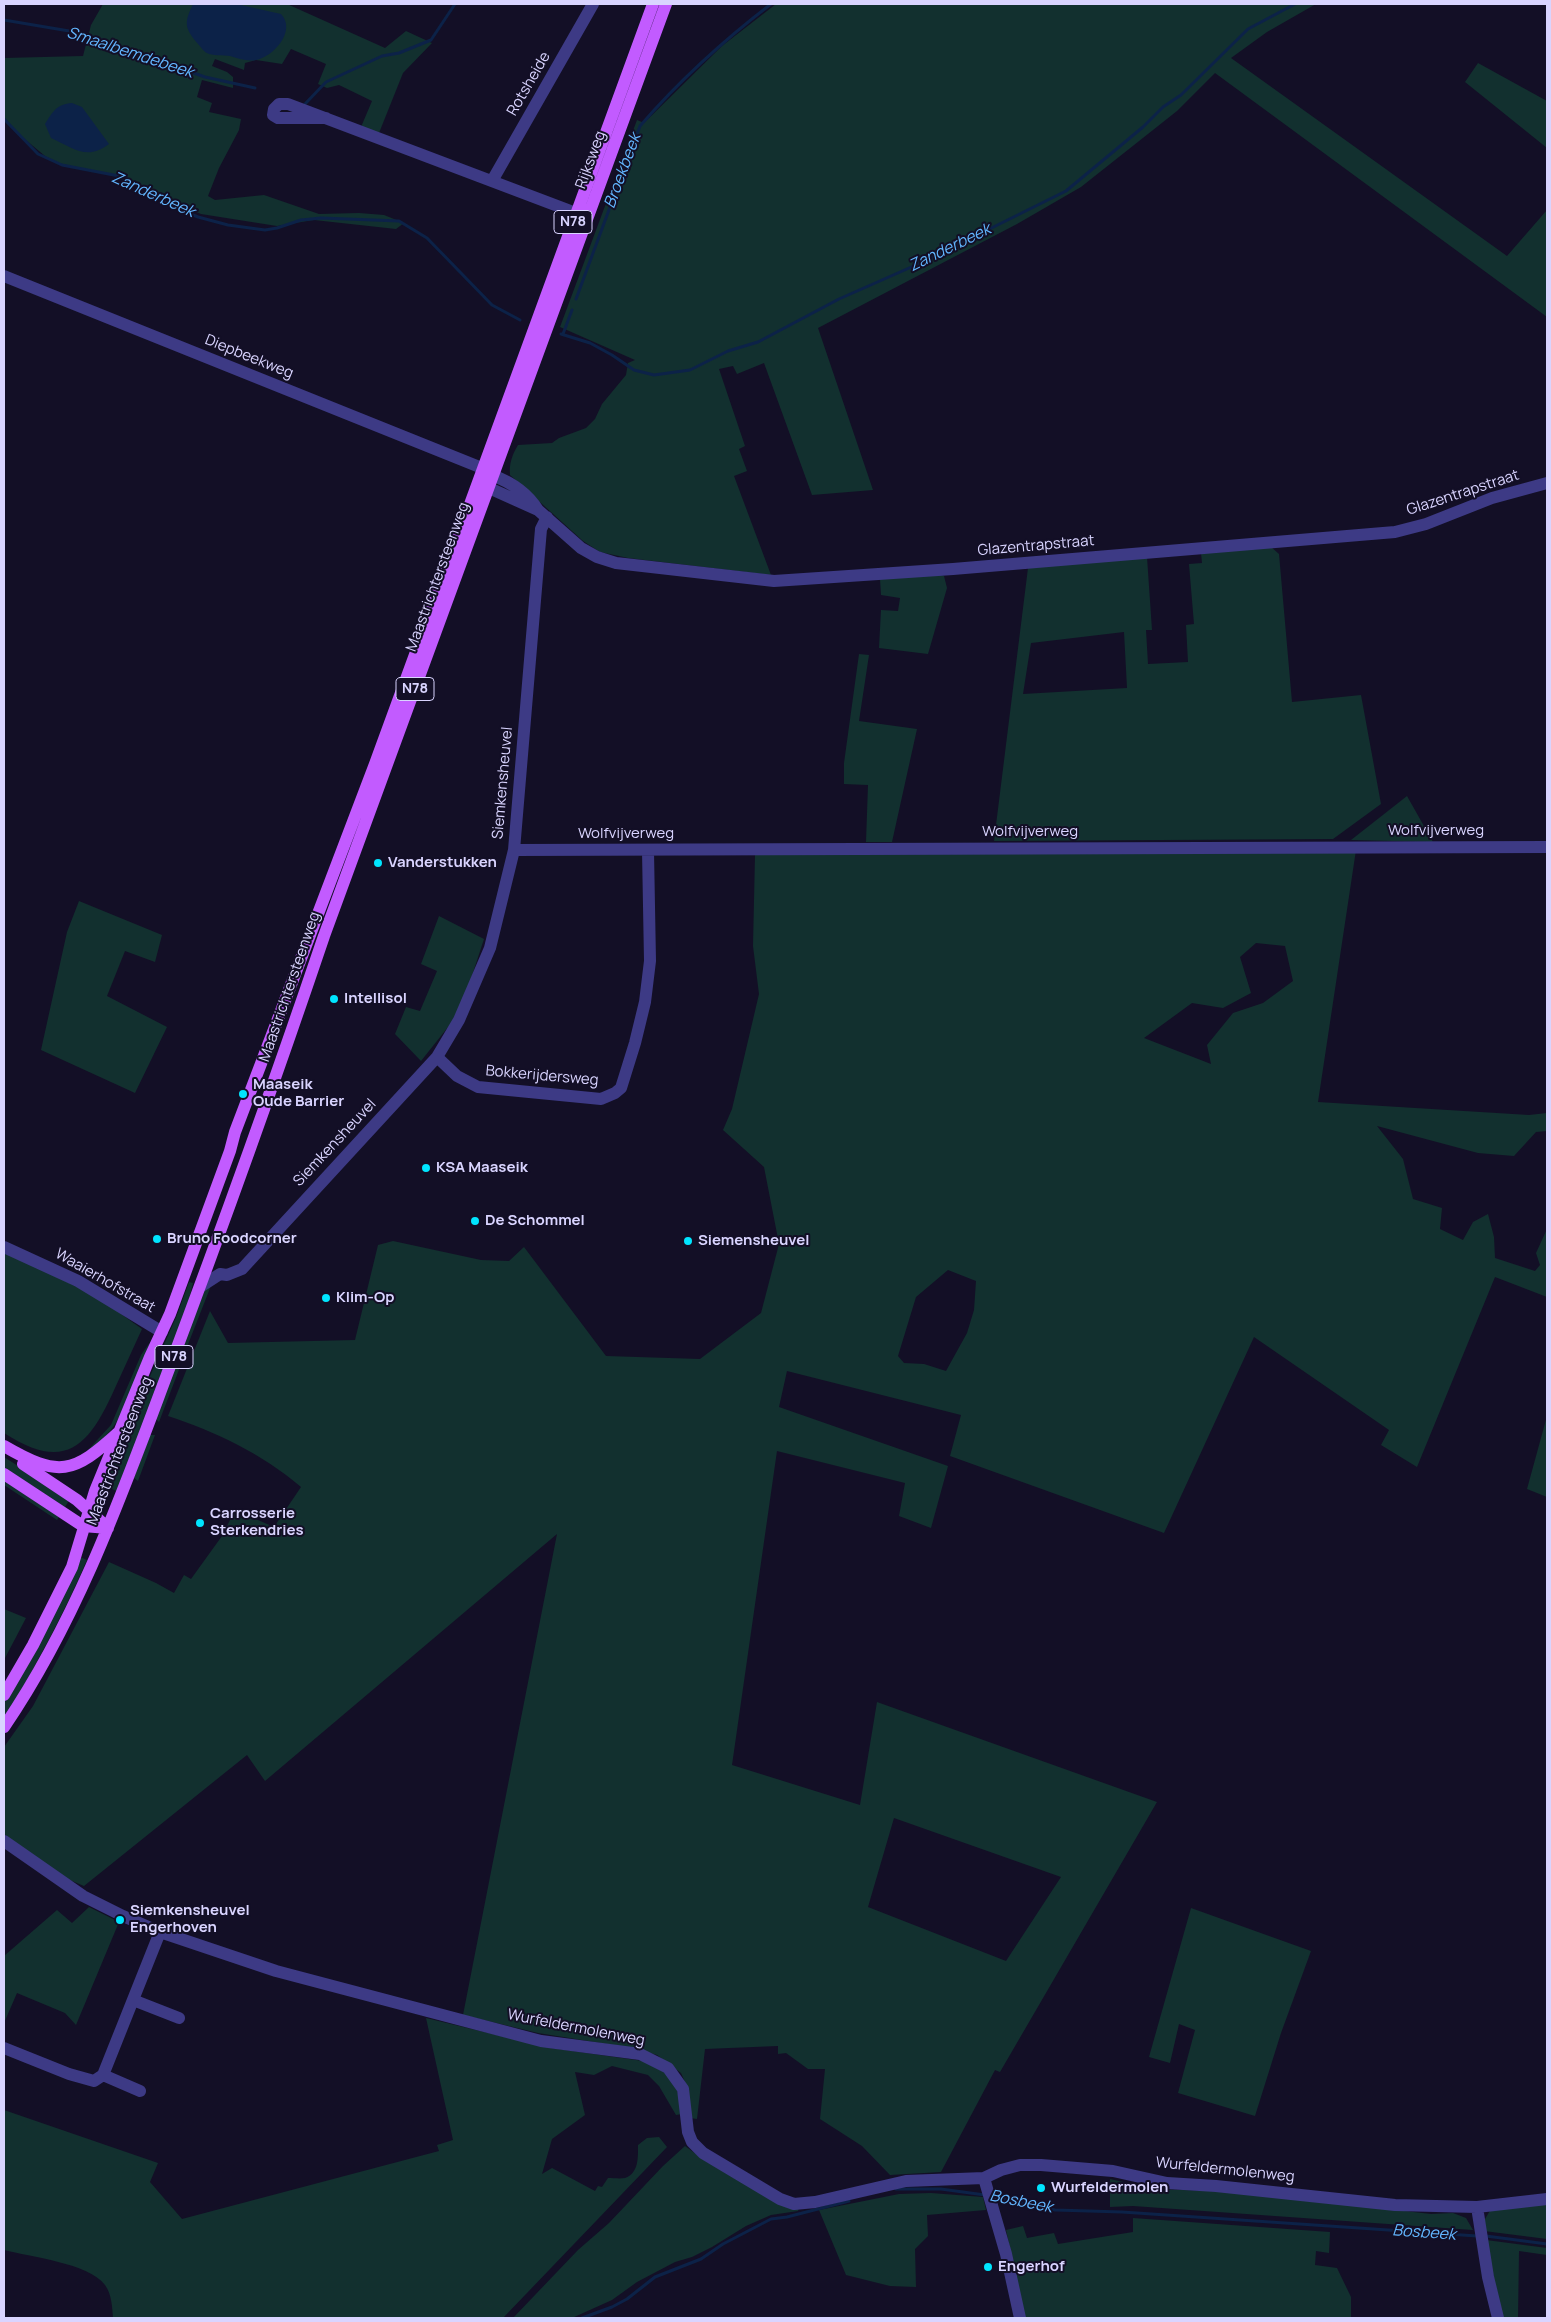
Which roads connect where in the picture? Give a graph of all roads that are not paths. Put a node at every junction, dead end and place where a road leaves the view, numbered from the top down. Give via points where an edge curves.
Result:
1 (593, 4) edge
2 (653, 4) edge
3 (666, 4) edge
4 (326, 118) dead end
5 (492, 181) junction
6 (576, 213) junction
7 (4, 276) edge
8 (501, 438) junction
9 (482, 468) junction
10 (494, 476) junction
11 (1547, 483) edge
12 (489, 488) junction
13 (542, 514) junction
14 (1547, 847) edge
15 (514, 850) junction
16 (648, 851) junction
17 (436, 1057) junction
18 (259, 1065) junction
19 (275, 1080) junction
20 (4, 1247) edge
21 (210, 1259) junction
22 (220, 1274) junction
23 (200, 1287) junction
24 (162, 1332) junction
25 (119, 1432) junction
26 (4, 1446) edge
27 (4, 1452) edge
28 (4, 1474) edge
29 (89, 1509) junction
30 (83, 1526) junction
31 (108, 1528) junction
32 (4, 1695) edge
33 (4, 1727) edge
34 (4, 1841) edge
35 (160, 1932) junction
36 (133, 2000) junction
37 (179, 2018) dead end
38 (4, 2048) edge
39 (103, 2074) junction
40 (140, 2091) dead end
41 (984, 2178) junction
42 (1547, 2199) edge
43 (1477, 2207) junction
44 (1020, 2318) edge
45 (1498, 2318) edge

1 - 5 street, Rotsheide
2 - 6 main road, Rijksweg / N78
3 - 8 main road, Rijksweg / N78
4 - 5 street
5 - 6 street
6 - 8 main road, Rijksweg / N78
7 - 9 street, Diepbeekweg
8 - 9 main road, Maastrichtersteenweg / N78
8 - 10 main road, Maastrichtersteenweg / N78
9 - 18 main road, Maastrichtersteenweg / N78 via 324,900
10 - 12 main road, Maastrichtersteenweg / N78
10 - 13 street, Glazentrapstraat via 520,490
11 - 13 street, Glazentrapstraat via 1492,498 1426,524 1395,532 774,582 616,563 581,548
12 - 13 street, Glazentrapstraat
12 - 19 main road, Maastrichtersteenweg / N78 via 324,936
13 - 15 street, Siemkensheuvel
14 - 16 street, Wolfvijverweg
15 - 16 street, Wolfvijverweg
15 - 17 street, Siemkensheuvel via 490,948 459,1020
16 - 17 street, Bokkerijdersweg via 650,961 645,1002 621,1088 616,1093 601,1099 478,1088 457,1076
17 - 22 street, Siemkensheuvel via 242,1269
18 - 19 main road via 273,1068
18 - 24 main road, Maastrichtersteenweg / N78
19 - 21 main road, Maastrichtersteenweg / N78
20 - 24 street, Waaierhofstraat via 78,1281
21 - 22 street
21 - 23 main road, Maastrichtersteenweg / N78
22 - 23 street, Siemkensheuvel
23 - 31 main road, Maastrichtersteenweg / N78
24 - 25 main road, Maastrichtersteenweg / N78
25 - 26 main road via 87,1459 68,1467 42,1466
25 - 29 main road, Maastrichtersteenweg / N78
27 - 29 main road
28 - 30 main road
29 - 30 main road, Maastrichtersteenweg / N78
29 - 31 main road
30 - 31 main road
30 - 32 main road, Maastrichtersteenweg via 72,1567 62,1589
31 - 33 main road, Maastrichtersteenweg via 35,1680
34 - 35 street, Wurfeldermolenweg via 90,1900
35 - 36 street
35 - 41 street, Wurfeldermolenweg via 293,1977 541,2041 640,2054 668,2068 683,2089 688,2132 692,2142 703,2153 794,2204 906,2181
36 - 37 street
36 - 39 street
38 - 39 street via 94,2081
39 - 40 street
41 - 43 street, Wurfeldermolenweg via 1020,2165 1042,2165 1113,2171 1167,2183 1395,2205
41 - 44 street
42 - 43 street, Wurfeldermolenweg
43 - 45 street

